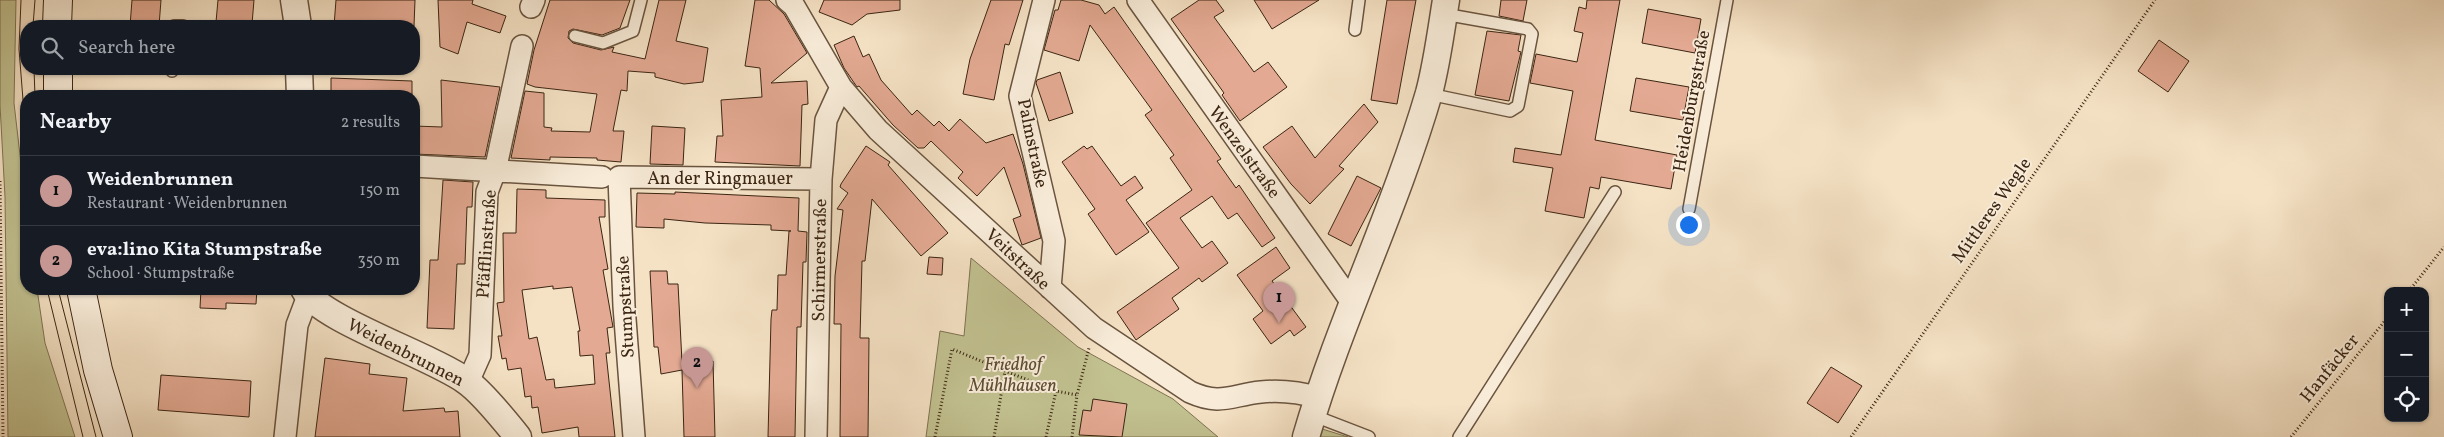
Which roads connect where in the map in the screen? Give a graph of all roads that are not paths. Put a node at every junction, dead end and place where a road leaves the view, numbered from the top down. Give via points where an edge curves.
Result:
1 (58, 0) edge
2 (294, 0) edge
3 (641, 0) edge
4 (786, 0) edge
5 (1044, 0) edge
6 (1138, 0) edge
7 (1359, 0) edge
8 (1727, 0) edge
9 (1445, 7) edge
10 (56, 20) edge
11 (297, 20) edge
12 (1355, 30) dead end
13 (575, 36) dead end
14 (522, 46) dead end
15 (58, 75) edge
16 (300, 75) edge
17 (840, 87) junction
18 (58, 90) edge
19 (300, 90) edge
20 (1429, 94) junction
21 (420, 166) edge
22 (495, 171) junction
23 (611, 177) junction
24 (821, 179) junction
25 (1615, 192) dead end
26 (1689, 208) dead end
27 (1050, 288) junction
28 (82, 295) edge
29 (305, 295) edge
30 (308, 295) edge
31 (1354, 304) junction
32 (468, 382) junction
33 (1312, 417) edge
34 (118, 437) edge
35 (285, 437) edge
36 (518, 437) edge
37 (634, 437) edge
38 (816, 437) edge
39 (1369, 437) edge
40 (1459, 437) edge

1 - 10 main road
2 - 11 street
3 - 13 lane via 633,31 603,42
4 - 17 street, Veitstraße via 794,6
5 - 27 street, Palmstraße via 1020,96 1054,241
6 - 31 street, Wenzelstraße
7 - 12 lane
8 - 26 lane, Heidenburgstraße
9 - 20 street
9 - 20 lane via 1528,29 1532,34 1518,106 1510,112
14 - 22 street, Pfäfflinstraße
15 - 18 main road
16 - 19 street
17 - 24 street, Schirmerstraße via 826,120
17 - 27 street, Veitstraße via 878,130
20 - 31 street
21 - 22 street, An der Ringmauer
22 - 23 street, An der Ringmauer
22 - 32 street, Pfäfflinstraße via 487,192 480,355
23 - 24 street, An der Ringmauer
23 - 37 street, Stumpstraße
24 - 38 street, Schirmerstraße
25 - 40 lane
27 - 33 street, Veitstraße via 1094,328 1206,400 1290,391
28 - 34 main road via 98,370
29 - 35 street via 297,325
30 - 32 street, Weidenbrunnen via 330,313
31 - 33 street
32 - 36 street, Weidenbrunnen
33 - 39 lane

